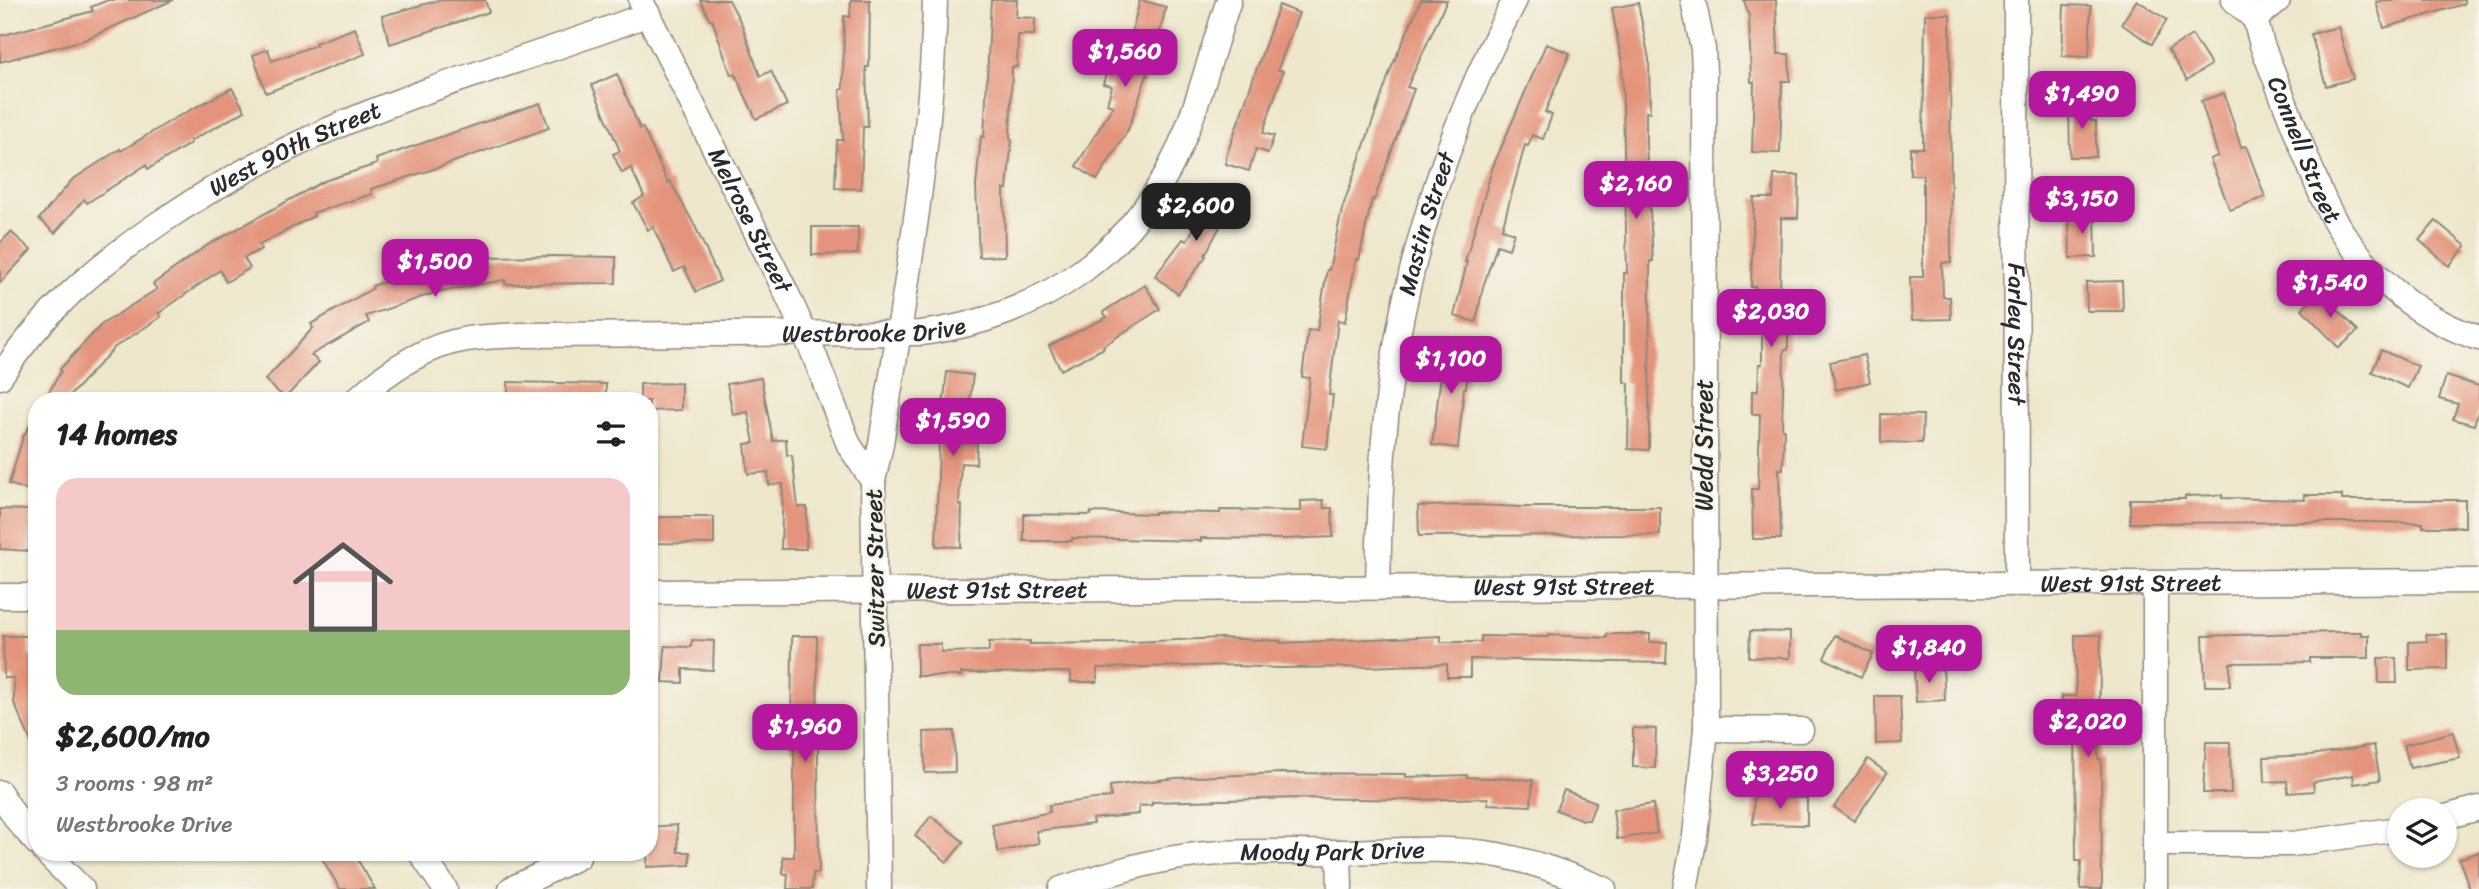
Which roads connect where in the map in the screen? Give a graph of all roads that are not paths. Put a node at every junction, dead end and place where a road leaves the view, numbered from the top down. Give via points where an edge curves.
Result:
1 (935, 0) edge
2 (1229, 0) edge
3 (1515, 0) edge
4 (1693, 0) edge
5 (2016, 0) edge
6 (2234, 0) edge
7 (2278, 0) edge
8 (644, 7) edge
9 (2255, 19) junction
10 (898, 333) junction
11 (804, 334) junction
12 (2479, 338) edge
13 (0, 377) edge
14 (365, 392) edge
15 (873, 481) junction
16 (2479, 581) edge
17 (2017, 583) junction
18 (2155, 583) junction
19 (1704, 586) junction
20 (1378, 587) junction
21 (876, 591) junction
22 (658, 592) edge
23 (0, 596) edge
24 (28, 596) edge
25 (1706, 729) junction
26 (1801, 730) dead end
27 (0, 793) edge
28 (2479, 808) edge
29 (2457, 814) edge
30 (2387, 831) edge
31 (28, 833) edge
32 (2155, 844) junction
33 (1339, 852) junction
34 (54, 861) edge
35 (426, 861) edge
36 (570, 861) edge
37 (82, 889) edge
38 (445, 889) edge
39 (511, 889) edge
40 (879, 889) edge
41 (1061, 889) edge
42 (1340, 889) edge
43 (1604, 889) edge
44 (1685, 889) edge
45 (2155, 889) edge

1 - 10 street, Switzer Street via 922,186
2 - 10 street, Westbrooke Drive via 1171,165 1139,216 1110,249 1067,283 999,316 955,328
3 - 20 street, Mastin Street via 1461,114 1409,284 1384,438
4 - 19 street, Wedd Street via 1704,72
5 - 17 street, Farley Street
6 - 9 street
7 - 9 street
8 - 11 street, Melrose Street
8 - 13 street, West 90th Street via 373,111 259,162 193,200 87,278 50,311
9 - 12 street, Connell Street via 2323,198 2341,231 2395,292 2427,314
10 - 11 street, Westbrooke Drive
10 - 15 street, Switzer Street
11 - 14 street, Westbrooke Drive via 469,339 409,359
11 - 15 street, Melrose Street via 849,445
15 - 21 street, Switzer Street
16 - 18 street, West 91st Street
17 - 18 street, West 91st Street
17 - 19 street, West 91st Street
18 - 32 street
19 - 20 street, West 91st Street
19 - 25 street, Wedd Street
20 - 21 street, West 91st Street
21 - 22 street, West 91st Street
21 - 40 street, Switzer Street
23 - 24 street
25 - 26 street
25 - 44 street, Wedd Street
27 - 31 street
28 - 29 street
30 - 32 street via 2292,844
32 - 45 street
33 - 41 street, Moody Park Drive via 1173,858
33 - 42 street
33 - 43 street, Moody Park Drive via 1497,855 1553,868
34 - 37 street
35 - 38 street
36 - 39 street

